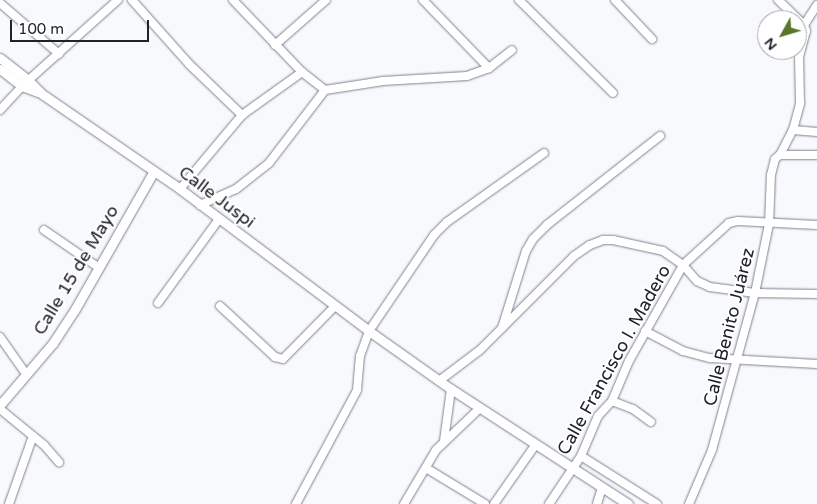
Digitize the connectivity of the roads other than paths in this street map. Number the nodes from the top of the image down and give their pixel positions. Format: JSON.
{"nodes":[{"id":1,"x":118,"y":0,"type":"edge"},
{"id":2,"x":132,"y":0,"type":"edge"},
{"id":3,"x":233,"y":0,"type":"edge"},
{"id":4,"x":326,"y":0,"type":"edge"},
{"id":5,"x":423,"y":0,"type":"edge"},
{"id":6,"x":519,"y":0,"type":"edge"},
{"id":7,"x":615,"y":0,"type":"edge"},
{"id":8,"x":778,"y":0,"type":"edge"},
{"id":9,"x":0,"y":3,"type":"edge"},
{"id":10,"x":817,"y":5,"type":"edge"},
{"id":11,"x":788,"y":10,"type":"edge"},
{"id":12,"x":807,"y":20,"type":"edge"},
{"id":13,"x":652,"y":39,"type":"dead end"},
{"id":14,"x":275,"y":46,"type":"junction"},
{"id":15,"x":512,"y":50,"type":"dead end"},
{"id":16,"x":59,"y":54,"type":"junction"},
{"id":17,"x":0,"y":58,"type":"edge"},
{"id":18,"x":799,"y":60,"type":"edge"},
{"id":19,"x":489,"y":68,"type":"junction"},
{"id":20,"x":0,"y":69,"type":"edge"},
{"id":21,"x":302,"y":72,"type":"junction"},
{"id":22,"x":25,"y":83,"type":"junction"},
{"id":23,"x":325,"y":90,"type":"junction"},
{"id":24,"x":613,"y":93,"type":"dead end"},
{"id":25,"x":0,"y":110,"type":"edge"},
{"id":26,"x":242,"y":115,"type":"junction"},
{"id":27,"x":792,"y":130,"type":"junction"},
{"id":28,"x":817,"y":132,"type":"edge"},
{"id":29,"x":660,"y":136,"type":"dead end"},
{"id":30,"x":544,"y":153,"type":"dead end"},
{"id":31,"x":817,"y":154,"type":"edge"},
{"id":32,"x":780,"y":155,"type":"junction"},
{"id":33,"x":154,"y":171,"type":"junction"},
{"id":34,"x":180,"y":189,"type":"junction"},
{"id":35,"x":200,"y":205,"type":"junction"},
{"id":36,"x":219,"y":219,"type":"junction"},
{"id":37,"x":769,"y":224,"type":"junction"},
{"id":38,"x":817,"y":225,"type":"edge"},
{"id":39,"x":44,"y":230,"type":"dead end"},
{"id":40,"x":683,"y":265,"type":"junction"},
{"id":41,"x":98,"y":267,"type":"junction"},
{"id":42,"x":755,"y":293,"type":"junction"},
{"id":43,"x":817,"y":294,"type":"edge"},
{"id":44,"x":158,"y":303,"type":"dead end"},
{"id":45,"x":220,"y":306,"type":"dead end"},
{"id":46,"x":335,"y":306,"type":"junction"},
{"id":47,"x":501,"y":330,"type":"junction"},
{"id":48,"x":645,"y":331,"type":"junction"},
{"id":49,"x":369,"y":332,"type":"junction"},
{"id":50,"x":0,"y":337,"type":"edge"},
{"id":51,"x":738,"y":359,"type":"junction"},
{"id":52,"x":817,"y":364,"type":"edge"},
{"id":53,"x":26,"y":374,"type":"junction"},
{"id":54,"x":439,"y":381,"type":"junction"},
{"id":55,"x":451,"y":389,"type":"junction"},
{"id":56,"x":612,"y":401,"type":"junction"},
{"id":57,"x":0,"y":405,"type":"edge"},
{"id":58,"x":480,"y":408,"type":"junction"},
{"id":59,"x":0,"y":409,"type":"edge"},
{"id":60,"x":651,"y":422,"type":"dead end"},
{"id":61,"x":33,"y":436,"type":"junction"},
{"id":62,"x":444,"y":441,"type":"junction"},
{"id":63,"x":536,"y":444,"type":"junction"},
{"id":64,"x":581,"y":456,"type":"junction"},
{"id":65,"x":58,"y":462,"type":"dead end"},
{"id":66,"x":426,"y":468,"type":"junction"},
{"id":67,"x":572,"y":468,"type":"junction"},
{"id":68,"x":602,"y":488,"type":"junction"},
{"id":69,"x":9,"y":504,"type":"edge"},
{"id":70,"x":296,"y":504,"type":"edge"},
{"id":71,"x":404,"y":504,"type":"edge"},
{"id":72,"x":485,"y":504,"type":"edge"},
{"id":73,"x":494,"y":504,"type":"edge"},
{"id":74,"x":549,"y":504,"type":"edge"},
{"id":75,"x":597,"y":504,"type":"edge"},
{"id":76,"x":628,"y":504,"type":"edge"},
{"id":77,"x":657,"y":504,"type":"edge"},
{"id":78,"x":689,"y":504,"type":"edge"}],
"edges":[{"from":1,"to":16,"type":"street"},
{"from":2,"to":26,"type":"street"},
{"from":3,"to":14,"type":"street"},
{"from":4,"to":14,"type":"street"},
{"from":5,"to":19,"type":"street"},
{"from":6,"to":24,"type":"street"},
{"from":7,"to":13,"type":"street"},
{"from":8,"to":11,"type":"street"},
{"from":9,"to":16,"type":"street"},
{"from":10,"to":12,"type":"street"},
{"from":14,"to":21,"type":"street"},
{"from":15,"to":19,"type":"street"},
{"from":16,"to":22,"type":"street"},
{"from":17,"to":22,"type":"street","name":"Calle Juspi"},
{"from":18,"to":27,"type":"street","name":"Calle Benito Juárez"},
{"from":19,"to":23,"type":"street"},
{"from":20,"to":22,"type":"street","name":"Calle Juspi"},
{"from":21,"to":23,"type":"street"},
{"from":21,"to":26,"type":"street"},
{"from":22,"to":25,"type":"street"},
{"from":22,"to":33,"type":"street","name":"Calle Juspi"},
{"from":23,"to":35,"type":"street"},
{"from":26,"to":34,"type":"street"},
{"from":27,"to":28,"type":"street"},
{"from":27,"to":32,"type":"street","name":"Calle Benito Juárez"},
{"from":29,"to":47,"type":"street"},
{"from":30,"to":49,"type":"street"},
{"from":31,"to":32,"type":"street"},
{"from":32,"to":37,"type":"street","name":"Calle Benito Juárez"},
{"from":33,"to":34,"type":"street","name":"Calle Juspi"},
{"from":33,"to":41,"type":"street","name":"Calle 15 de Mayo"},
{"from":34,"to":35,"type":"street","name":"Calle Juspi"},
{"from":35,"to":36,"type":"street","name":"Calle Juspi"},
{"from":36,"to":44,"type":"street"},
{"from":36,"to":46,"type":"street","name":"Calle Juspi"},
{"from":37,"to":38,"type":"street"},
{"from":37,"to":40,"type":"street","name":"Calle Francisco I. Madero"},
{"from":37,"to":42,"type":"street","name":"Calle Benito Juárez"},
{"from":39,"to":41,"type":"street"},
{"from":40,"to":42,"type":"street"},
{"from":40,"to":47,"type":"street"},
{"from":40,"to":48,"type":"street","name":"Calle Francisco I. Madero"},
{"from":41,"to":53,"type":"street","name":"Calle 15 de Mayo"},
{"from":42,"to":43,"type":"street"},
{"from":42,"to":51,"type":"street","name":"Calle Benito Juárez"},
{"from":45,"to":46,"type":"street"},
{"from":46,"to":49,"type":"street","name":"Calle Juspi"},
{"from":47,"to":54,"type":"street"},
{"from":48,"to":51,"type":"street"},
{"from":48,"to":56,"type":"street","name":"Calle Francisco I. Madero"},
{"from":49,"to":54,"type":"street","name":"Calle Juspi"},
{"from":49,"to":70,"type":"street"},
{"from":50,"to":53,"type":"street"},
{"from":51,"to":52,"type":"street"},
{"from":51,"to":78,"type":"street","name":"Calle Benito Juárez"},
{"from":53,"to":57,"type":"street","name":"Calle 15 de Mayo"},
{"from":54,"to":55,"type":"street","name":"Calle Juspi"},
{"from":55,"to":58,"type":"street","name":"Calle Juspi"},
{"from":55,"to":62,"type":"street"},
{"from":56,"to":60,"type":"street"},
{"from":56,"to":64,"type":"street","name":"Calle Francisco I. Madero"},
{"from":58,"to":62,"type":"street"},
{"from":58,"to":63,"type":"street","name":"Calle Juspi"},
{"from":59,"to":61,"type":"street"},
{"from":61,"to":65,"type":"street"},
{"from":61,"to":69,"type":"street"},
{"from":62,"to":66,"type":"street"},
{"from":63,"to":67,"type":"street","name":"Calle Juspi"},
{"from":63,"to":73,"type":"street"},
{"from":64,"to":67,"type":"street","name":"Calle Francisco I. Madero"},
{"from":64,"to":77,"type":"street"},
{"from":66,"to":71,"type":"street"},
{"from":66,"to":72,"type":"street"},
{"from":67,"to":68,"type":"street","name":"Calle Juspi"},
{"from":67,"to":74,"type":"street","name":"Calle Francisco I. Madero"},
{"from":68,"to":75,"type":"street"},
{"from":68,"to":76,"type":"street","name":"Calle Juspi"}]}
